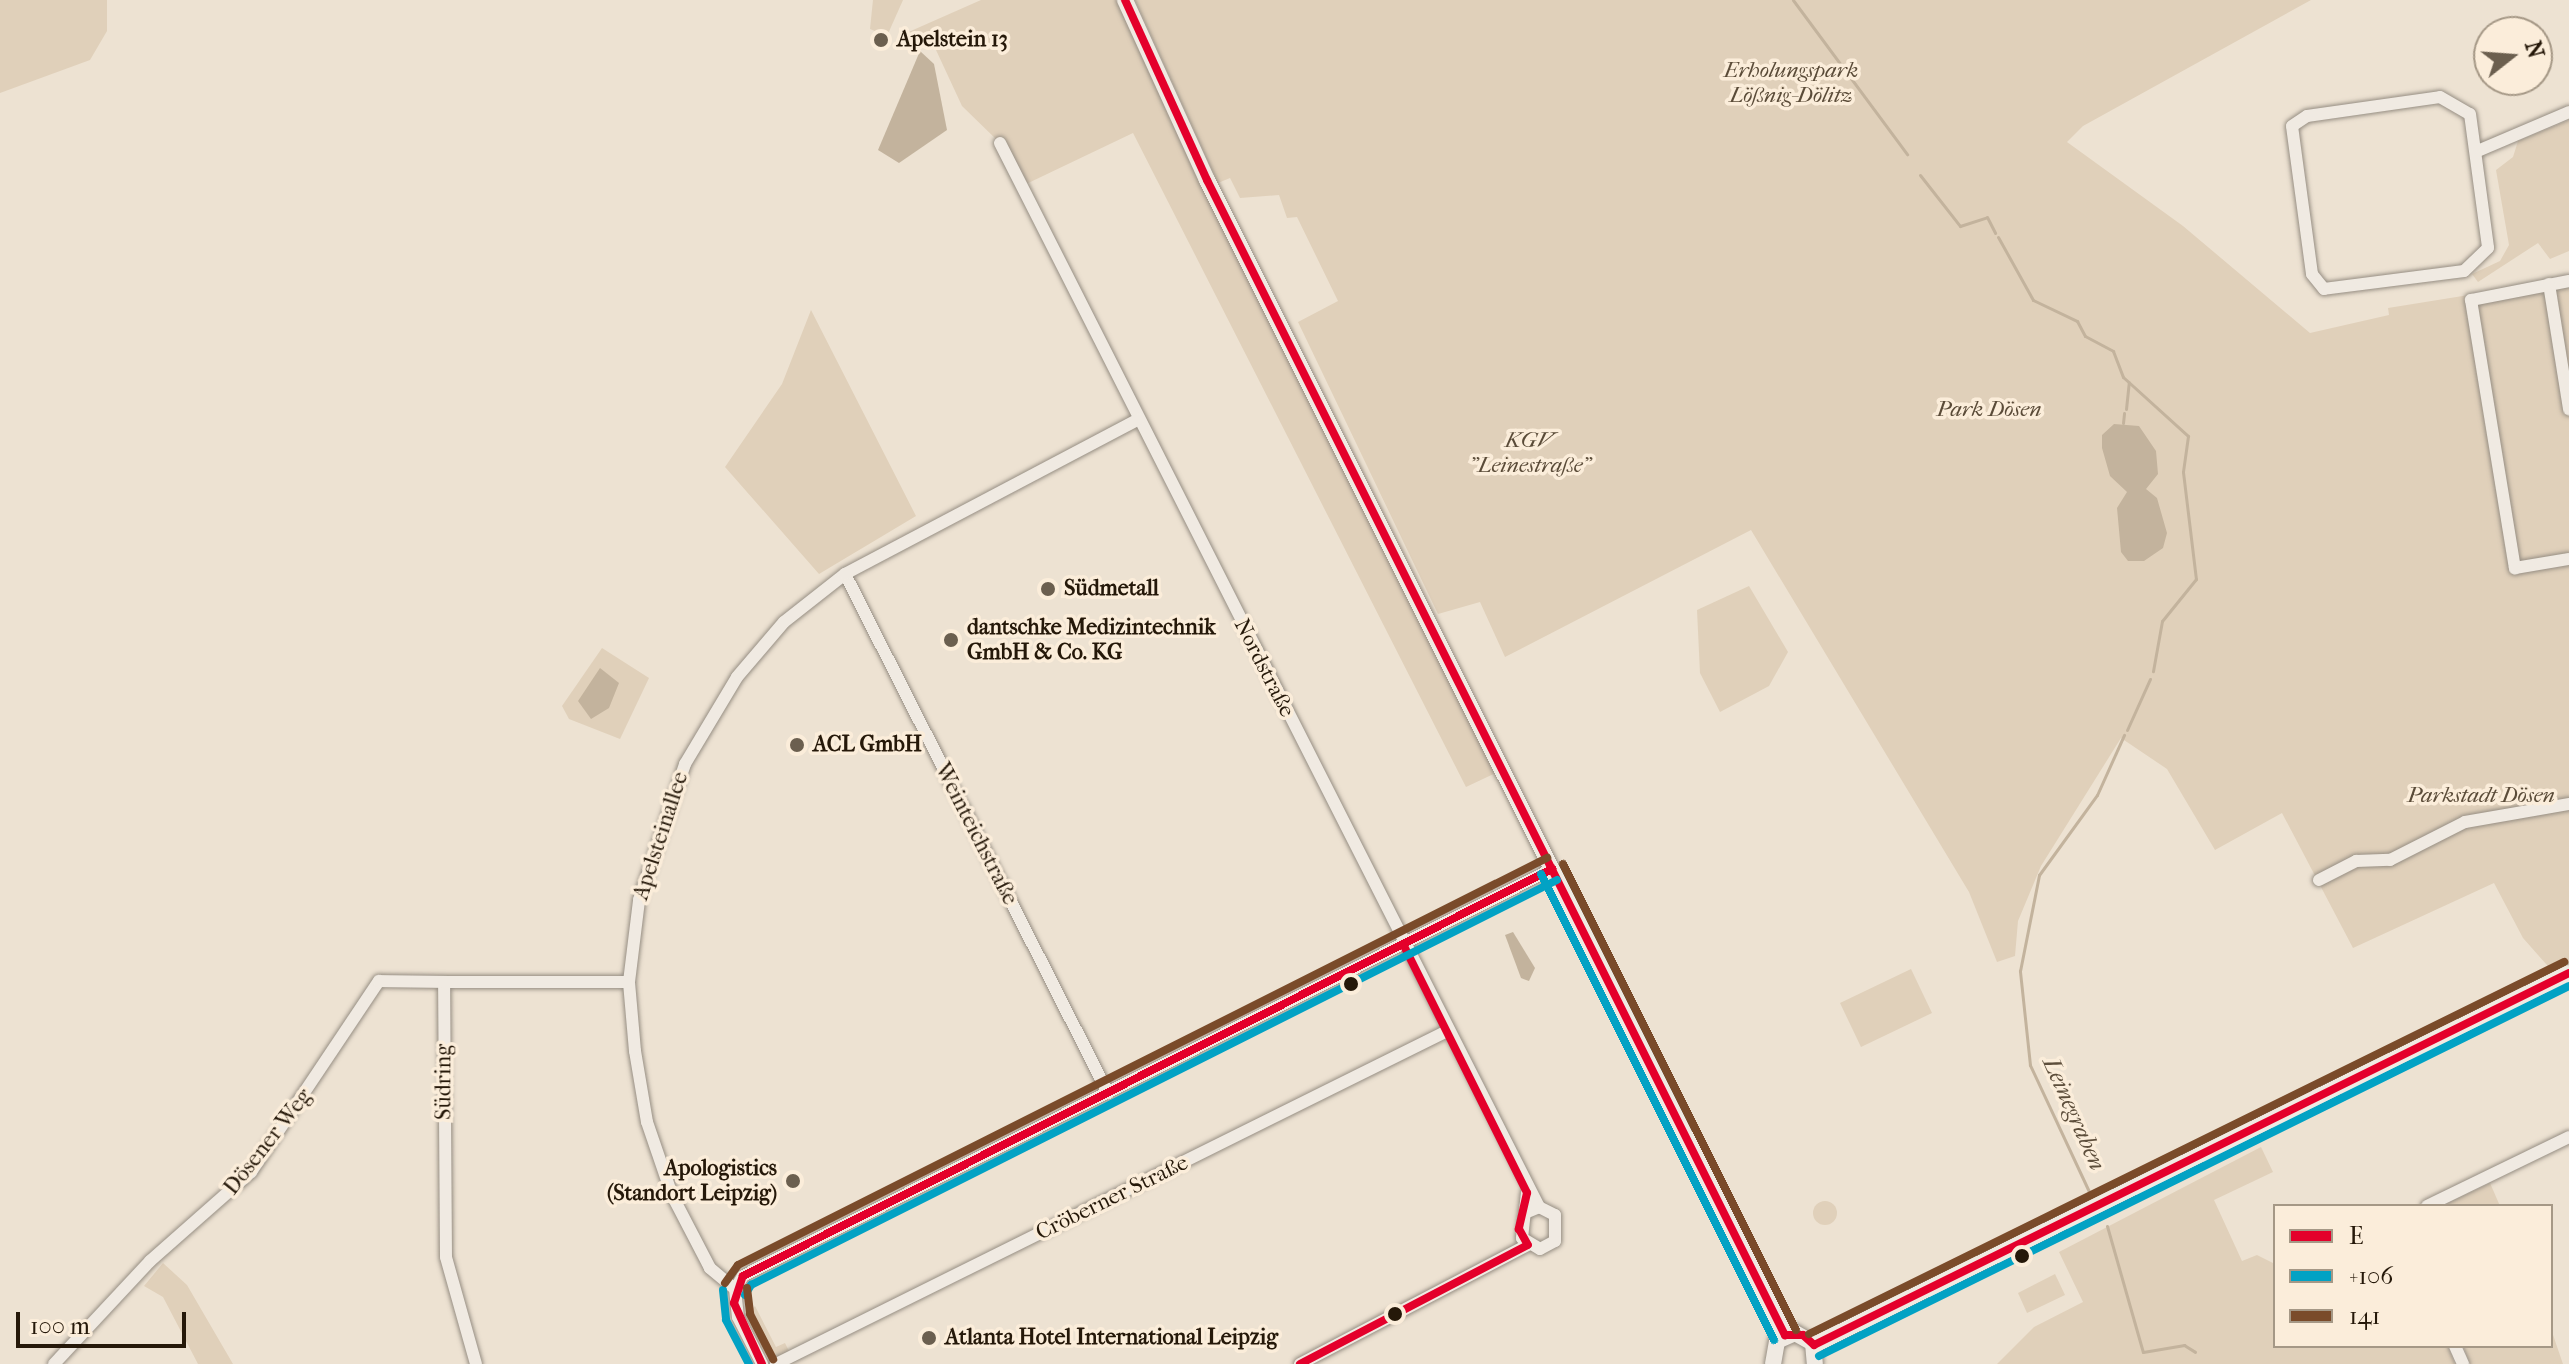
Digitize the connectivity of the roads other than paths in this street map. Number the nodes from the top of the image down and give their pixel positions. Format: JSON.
{"nodes":[{"id":1,"x":1125,"y":0,"type":"edge"},
{"id":2,"x":2569,"y":112,"type":"edge"},
{"id":3,"x":1000,"y":143,"type":"dead end"},
{"id":4,"x":2480,"y":150,"type":"junction"},
{"id":5,"x":2569,"y":281,"type":"edge"},
{"id":6,"x":2549,"y":284,"type":"junction"},
{"id":7,"x":2569,"y":409,"type":"edge"},
{"id":8,"x":1139,"y":419,"type":"junction"},
{"id":9,"x":2569,"y":559,"type":"edge"},
{"id":10,"x":845,"y":574,"type":"junction"},
{"id":11,"x":2569,"y":804,"type":"edge"},
{"id":12,"x":1552,"y":869,"type":"junction"},
{"id":13,"x":2319,"y":880,"type":"dead end"},
{"id":14,"x":1403,"y":944,"type":"junction"},
{"id":15,"x":2569,"y":973,"type":"edge"},
{"id":16,"x":444,"y":982,"type":"junction"},
{"id":17,"x":629,"y":982,"type":"junction"},
{"id":18,"x":1447,"y":1031,"type":"junction"},
{"id":19,"x":1108,"y":1093,"type":"junction"},
{"id":20,"x":2569,"y":1137,"type":"edge"},
{"id":21,"x":1527,"y":1193,"type":"junction"},
{"id":22,"x":2431,"y":1204,"type":"edge"},
{"id":23,"x":1539,"y":1207,"type":"junction"},
{"id":24,"x":1525,"y":1213,"type":"junction"},
{"id":25,"x":1528,"y":1245,"type":"junction"},
{"id":26,"x":735,"y":1289,"type":"junction"},
{"id":27,"x":1785,"y":1335,"type":"junction"},
{"id":28,"x":1814,"y":1345,"type":"junction"},
{"id":29,"x":54,"y":1364,"type":"edge"},
{"id":30,"x":476,"y":1364,"type":"edge"},
{"id":31,"x":762,"y":1364,"type":"edge"},
{"id":32,"x":776,"y":1364,"type":"edge"},
{"id":33,"x":1300,"y":1364,"type":"edge"},
{"id":34,"x":1773,"y":1364,"type":"edge"},
{"id":35,"x":1815,"y":1364,"type":"edge"}],
"edges":[{"from":1,"to":12,"type":"main road"},
{"from":2,"to":4,"type":"street"},
{"from":3,"to":8,"type":"street","name":"Nordstraße"},
{"from":4,"to":4,"type":"street"},
{"from":5,"to":6,"type":"street"},
{"from":6,"to":7,"type":"street"},
{"from":6,"to":9,"type":"street"},
{"from":8,"to":10,"type":"street","name":"Apelsteinallee"},
{"from":8,"to":14,"type":"street","name":"Nordstraße"},
{"from":10,"to":17,"type":"street","name":"Apelsteinallee"},
{"from":10,"to":19,"type":"street","name":"Weinteichstraße"},
{"from":11,"to":13,"type":"street"},
{"from":12,"to":14,"type":"street"},
{"from":12,"to":27,"type":"main road"},
{"from":14,"to":18,"type":"street","name":"Nordstraße"},
{"from":14,"to":19,"type":"street"},
{"from":15,"to":28,"type":"main road"},
{"from":16,"to":17,"type":"street"},
{"from":16,"to":29,"type":"street","name":"Dösener Weg"},
{"from":16,"to":30,"type":"street","name":"Südring"},
{"from":17,"to":26,"type":"street","name":"Apelsteinallee"},
{"from":18,"to":21,"type":"street","name":"Nordstraße"},
{"from":18,"to":32,"type":"street","name":"Cröberner Straße"},
{"from":19,"to":26,"type":"street"},
{"from":20,"to":22,"type":"street"},
{"from":21,"to":23,"type":"street","name":"Nordstraße"},
{"from":21,"to":24,"type":"street"},
{"from":23,"to":24,"type":"street"},
{"from":23,"to":25,"type":"street","name":"Nordstraße"},
{"from":24,"to":25,"type":"street"},
{"from":25,"to":33,"type":"street","name":"Nordstraße"},
{"from":26,"to":31,"type":"street"},
{"from":27,"to":28,"type":"main road"},
{"from":27,"to":34,"type":"main road"},
{"from":28,"to":35,"type":"main road"}]}
